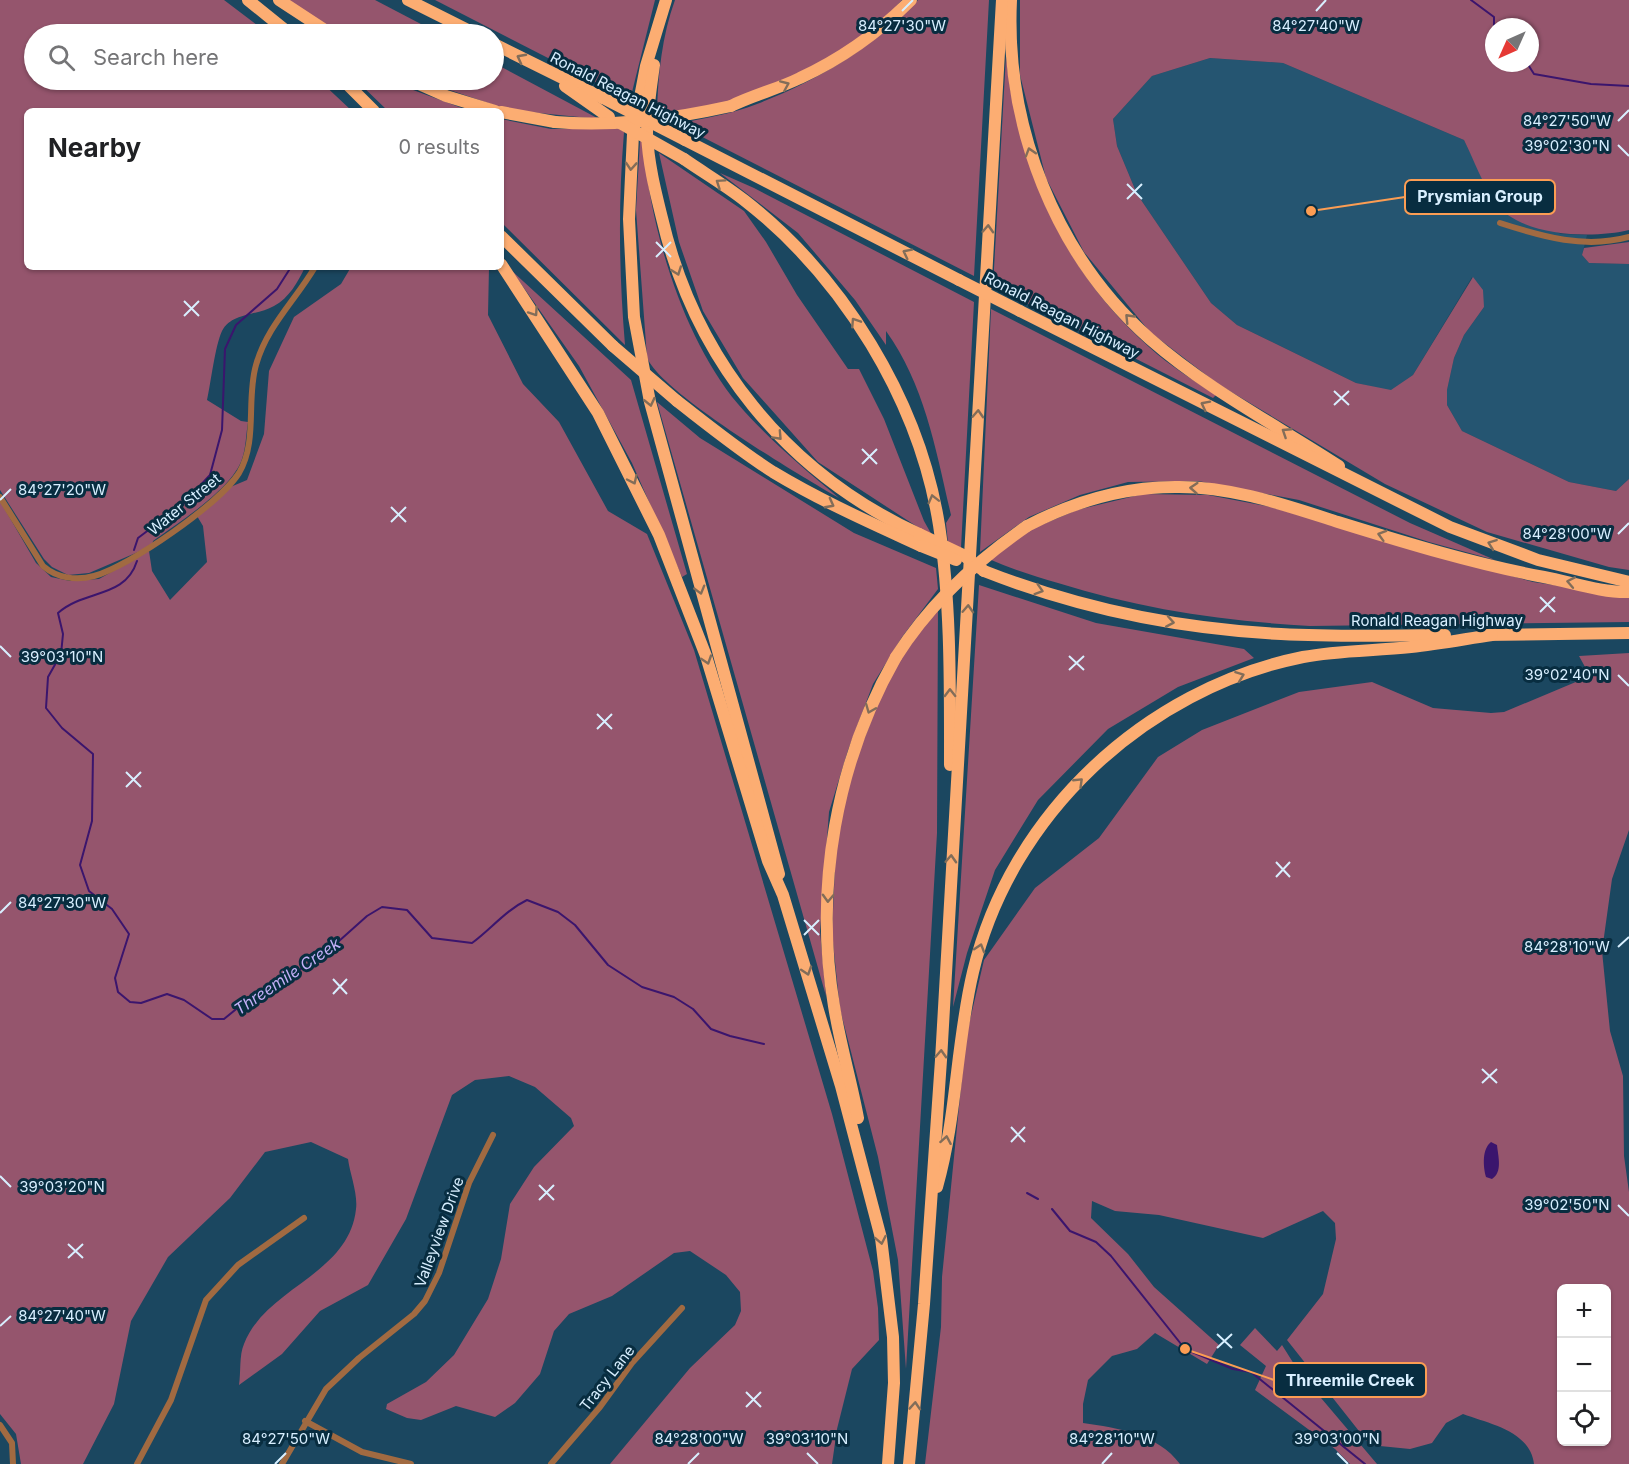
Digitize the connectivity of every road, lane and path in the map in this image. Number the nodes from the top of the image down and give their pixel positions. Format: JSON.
{"nodes":[{"id":1,"x":248,"y":0,"type":"edge"},
{"id":2,"x":279,"y":0,"type":"edge"},
{"id":3,"x":408,"y":0,"type":"edge"},
{"id":4,"x":666,"y":0,"type":"edge"},
{"id":5,"x":911,"y":0,"type":"edge"},
{"id":6,"x":1002,"y":0,"type":"edge"},
{"id":7,"x":1011,"y":0,"type":"edge"},
{"id":8,"x":278,"y":24,"type":"edge"},
{"id":9,"x":316,"y":24,"type":"edge"},
{"id":10,"x":456,"y":24,"type":"edge"},
{"id":11,"x":657,"y":28,"type":"junction"},
{"id":12,"x":504,"y":49,"type":"edge"},
{"id":13,"x":548,"y":72,"type":"junction"},
{"id":14,"x":352,"y":90,"type":"edge"},
{"id":15,"x":433,"y":90,"type":"edge"},
{"id":16,"x":371,"y":108,"type":"edge"},
{"id":17,"x":485,"y":108,"type":"edge"},
{"id":18,"x":504,"y":113,"type":"edge"},
{"id":19,"x":1500,"y":223,"type":"dead end"},
{"id":20,"x":1629,"y":237,"type":"edge"},
{"id":21,"x":504,"y":239,"type":"edge"},
{"id":22,"x":504,"y":269,"type":"edge"},
{"id":23,"x":313,"y":270,"type":"edge"},
{"id":24,"x":0,"y":497,"type":"edge"},
{"id":25,"x":1388,"y":498,"type":"junction"},
{"id":26,"x":920,"y":540,"type":"junction"},
{"id":27,"x":1629,"y":582,"type":"edge"},
{"id":28,"x":1629,"y":592,"type":"edge"},
{"id":29,"x":1629,"y":633,"type":"edge"},
{"id":30,"x":1492,"y":635,"type":"junction"},
{"id":31,"x":954,"y":814,"type":"junction"},
{"id":32,"x":783,"y":896,"type":"junction"},
{"id":33,"x":493,"y":1135,"type":"dead end"},
{"id":34,"x":875,"y":1211,"type":"junction"},
{"id":35,"x":928,"y":1217,"type":"junction"},
{"id":36,"x":304,"y":1218,"type":"dead end"},
{"id":37,"x":682,"y":1308,"type":"dead end"},
{"id":38,"x":305,"y":1421,"type":"junction"},
{"id":39,"x":0,"y":1425,"type":"edge"},
{"id":40,"x":14,"y":1464,"type":"edge"},
{"id":41,"x":137,"y":1464,"type":"edge"},
{"id":42,"x":282,"y":1464,"type":"edge"},
{"id":43,"x":411,"y":1464,"type":"edge"},
{"id":44,"x":551,"y":1464,"type":"edge"},
{"id":45,"x":888,"y":1464,"type":"edge"},
{"id":46,"x":909,"y":1464,"type":"edge"}],
"edges":[{"from":1,"to":8,"type":"highway"},
{"from":2,"to":9,"type":"highway"},
{"from":3,"to":10,"type":"highway"},
{"from":4,"to":11,"type":"highway"},
{"from":18,"to":5,"type":"highway","one_way":true,"bridge":true},
{"from":31,"to":6,"type":"highway","one_way":true},
{"from":25,"to":7,"type":"highway","one_way":true},
{"from":11,"to":26,"type":"highway","one_way":true},
{"from":11,"to":32,"type":"highway","one_way":true},
{"from":13,"to":12,"type":"highway","name":"Ronald Reagan Highway","one_way":true},
{"from":25,"to":13,"type":"highway","name":"Ronald Reagan Highway","one_way":true,"bridge":true},
{"from":31,"to":13,"type":"highway","one_way":true,"bridge":true},
{"from":14,"to":16,"type":"highway"},
{"from":15,"to":17,"type":"highway"},
{"from":19,"to":20,"type":"street"},
{"from":21,"to":26,"type":"highway","name":"Ronald Reagan Highway","one_way":true,"bridge":true},
{"from":22,"to":32,"type":"highway","one_way":true},
{"from":23,"to":24,"type":"street","name":"Water Street"},
{"from":27,"to":25,"type":"highway","name":"Ronald Reagan Highway","one_way":true},
{"from":26,"to":30,"type":"highway","name":"Ronald Reagan Highway","one_way":true,"bridge":true},
{"from":28,"to":34,"type":"highway","one_way":true,"bridge":true},
{"from":29,"to":30,"type":"highway","name":"Ronald Reagan Highway"},
{"from":35,"to":30,"type":"highway","one_way":true},
{"from":35,"to":31,"type":"highway","one_way":true},
{"from":32,"to":34,"type":"highway","one_way":true},
{"from":33,"to":38,"type":"street","name":"Valleyview Drive"},
{"from":34,"to":45,"type":"highway","one_way":true},
{"from":46,"to":35,"type":"highway","one_way":true},
{"from":36,"to":41,"type":"street"},
{"from":37,"to":44,"type":"street","name":"Tracy Lane"},
{"from":38,"to":42,"type":"street","name":"Valleyview Drive"},
{"from":38,"to":43,"type":"street"},
{"from":39,"to":40,"type":"street"}]}
